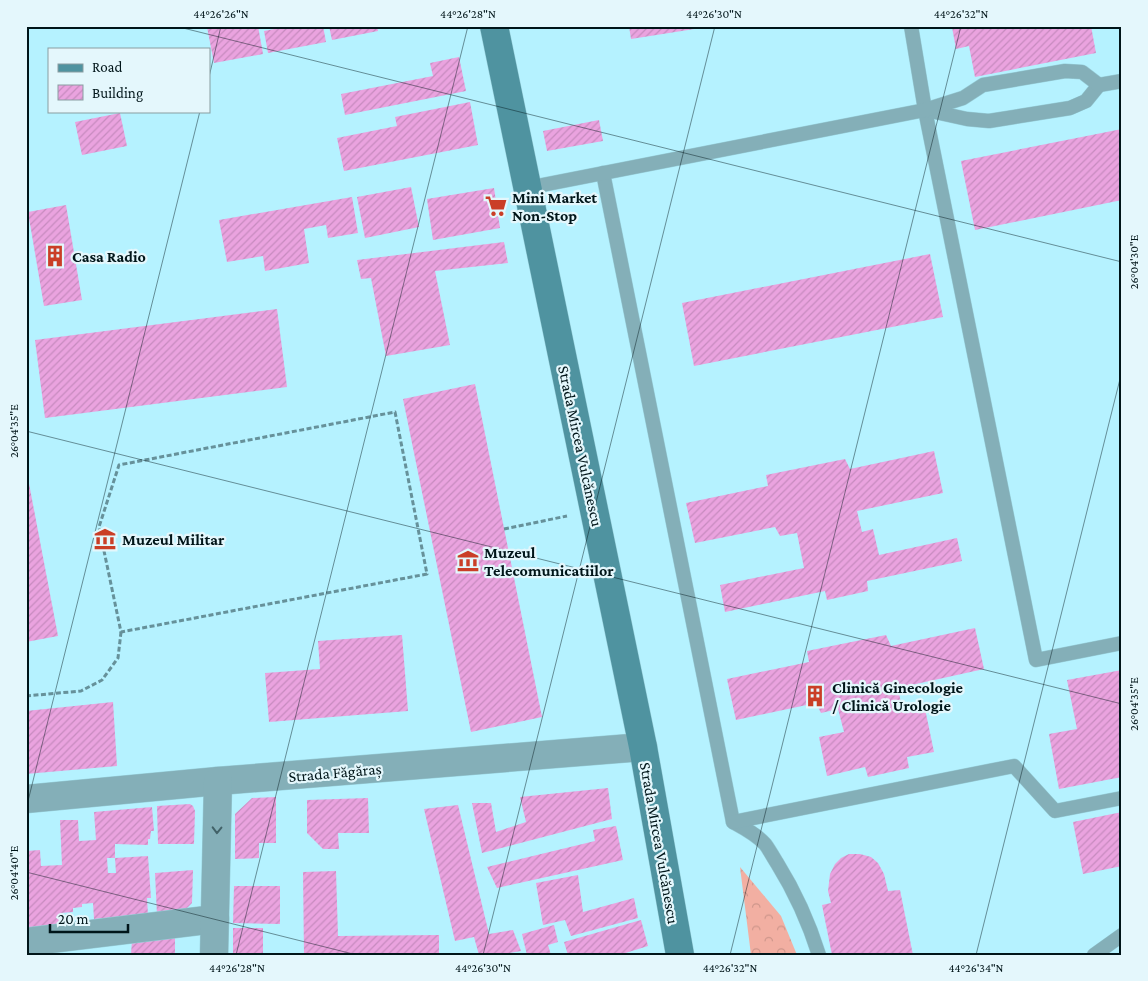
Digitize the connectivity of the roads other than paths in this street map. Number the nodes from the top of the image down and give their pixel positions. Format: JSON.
{"nodes":[{"id":1,"x":494,"y":26,"type":"edge"},
{"id":2,"x":911,"y":26,"type":"edge"},
{"id":3,"x":1122,"y":81,"type":"edge"},
{"id":4,"x":1099,"y":86,"type":"junction"},
{"id":5,"x":926,"y":110,"type":"junction"},
{"id":6,"x":603,"y":173,"type":"junction"},
{"id":7,"x":527,"y":188,"type":"junction"},
{"id":8,"x":1122,"y":643,"type":"edge"},
{"id":9,"x":643,"y":747,"type":"junction"},
{"id":10,"x":218,"y":781,"type":"junction"},
{"id":11,"x":1122,"y":798,"type":"edge"},
{"id":12,"x":26,"y":799,"type":"edge"},
{"id":13,"x":733,"y":822,"type":"junction"},
{"id":14,"x":215,"y":920,"type":"junction"},
{"id":15,"x":1122,"y":935,"type":"edge"},
{"id":16,"x":26,"y":942,"type":"edge"},
{"id":17,"x":214,"y":955,"type":"edge"},
{"id":18,"x":680,"y":955,"type":"edge"},
{"id":19,"x":819,"y":955,"type":"edge"},
{"id":20,"x":1094,"y":955,"type":"edge"}],
"edges":[{"from":1,"to":7,"type":"main road","name":"Strada Mircea Vulcănescu"},
{"from":2,"to":5,"type":"lane"},
{"from":3,"to":4,"type":"lane"},
{"from":4,"to":5,"type":"lane"},
{"from":4,"to":5,"type":"lane"},
{"from":5,"to":6,"type":"lane"},
{"from":5,"to":8,"type":"lane"},
{"from":6,"to":7,"type":"lane"},
{"from":6,"to":13,"type":"lane"},
{"from":7,"to":9,"type":"main road","name":"Strada Mircea Vulcănescu"},
{"from":9,"to":10,"type":"street","name":"Strada Făgăraș"},
{"from":9,"to":18,"type":"main road","name":"Strada Mircea Vulcănescu"},
{"from":10,"to":12,"type":"street","name":"Strada Făgăraș"},
{"from":10,"to":14,"type":"street","one_way":true},
{"from":11,"to":13,"type":"lane"},
{"from":13,"to":19,"type":"lane"},
{"from":14,"to":16,"type":"street"},
{"from":14,"to":17,"type":"street"},
{"from":15,"to":20,"type":"lane"}]}
